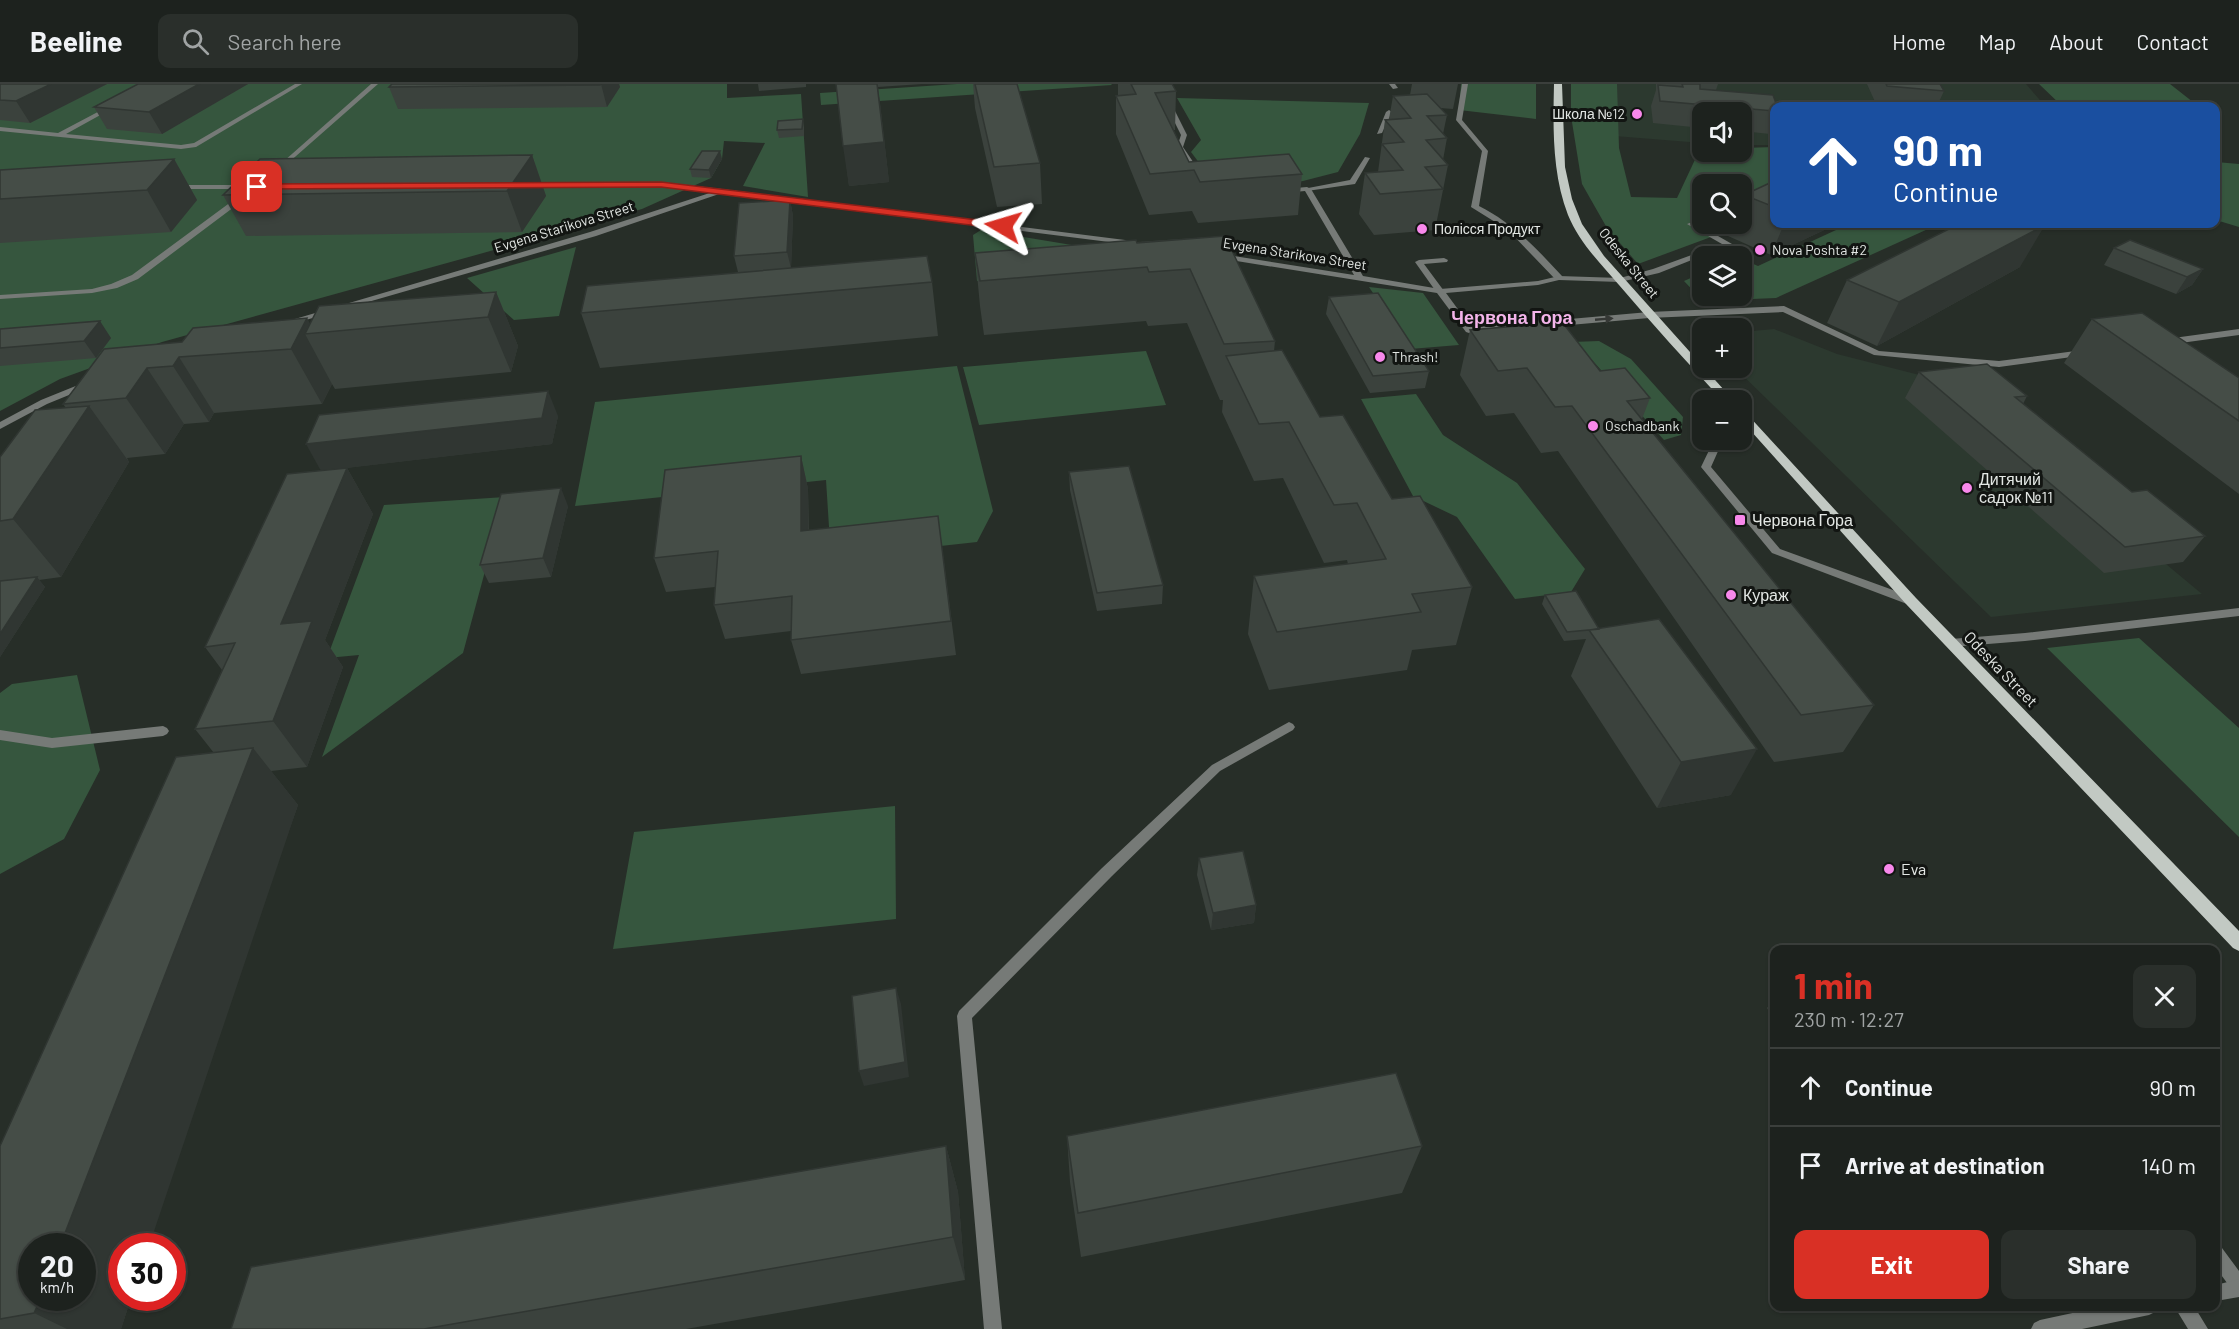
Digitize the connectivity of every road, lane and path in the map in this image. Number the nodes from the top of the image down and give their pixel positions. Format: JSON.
{"nodes":[{"id":1,"x":299,"y":84,"type":"edge"},
{"id":2,"x":375,"y":84,"type":"edge"},
{"id":3,"x":1465,"y":84,"type":"edge"},
{"id":4,"x":1558,"y":84,"type":"edge"},
{"id":5,"x":1165,"y":98,"type":"dead end"},
{"id":6,"x":117,"y":104,"type":"edge"},
{"id":7,"x":1389,"y":112,"type":"dead end"},
{"id":8,"x":0,"y":129,"type":"edge"},
{"id":9,"x":1379,"y":133,"type":"dead end"},
{"id":10,"x":59,"y":135,"type":"junction"},
{"id":11,"x":1367,"y":158,"type":"dead end"},
{"id":12,"x":274,"y":172,"type":"edge"},
{"id":13,"x":518,"y":184,"type":"edge"},
{"id":14,"x":1205,"y":185,"type":"edge"},
{"id":15,"x":164,"y":187,"type":"edge"},
{"id":16,"x":1306,"y":189,"type":"junction"},
{"id":17,"x":722,"y":191,"type":"junction"},
{"id":18,"x":1279,"y":191,"type":"edge"},
{"id":19,"x":1710,"y":234,"type":"edge"},
{"id":20,"x":1139,"y":244,"type":"edge"},
{"id":21,"x":1209,"y":255,"type":"edge"},
{"id":22,"x":1444,"y":260,"type":"dead end"},
{"id":23,"x":1359,"y":277,"type":"junction"},
{"id":24,"x":1560,"y":278,"type":"junction"},
{"id":25,"x":1620,"y":280,"type":"junction"},
{"id":26,"x":1440,"y":291,"type":"junction"},
{"id":27,"x":0,"y":297,"type":"edge"},
{"id":28,"x":1649,"y":315,"type":"junction"},
{"id":29,"x":276,"y":326,"type":"edge"},
{"id":30,"x":2239,"y":332,"type":"edge"},
{"id":31,"x":2157,"y":343,"type":"edge"},
{"id":32,"x":2088,"y":352,"type":"dead end"},
{"id":33,"x":93,"y":382,"type":"edge"},
{"id":34,"x":1719,"y":390,"type":"edge"},
{"id":35,"x":0,"y":426,"type":"edge"},
{"id":36,"x":1752,"y":426,"type":"edge"},
{"id":37,"x":1714,"y":450,"type":"edge"},
{"id":38,"x":1911,"y":601,"type":"junction"},
{"id":39,"x":2239,"y":612,"type":"edge"},
{"id":40,"x":1951,"y":643,"type":"junction"},
{"id":41,"x":1289,"y":727,"type":"dead end"},
{"id":42,"x":164,"y":731,"type":"dead end"},
{"id":43,"x":0,"y":735,"type":"edge"},
{"id":44,"x":2239,"y":943,"type":"edge"},
{"id":45,"x":2220,"y":1260,"type":"edge"},
{"id":46,"x":2239,"y":1287,"type":"edge"},
{"id":47,"x":2220,"y":1292,"type":"edge"},
{"id":48,"x":2125,"y":1311,"type":"edge"},
{"id":49,"x":2186,"y":1311,"type":"edge"},
{"id":50,"x":993,"y":1329,"type":"edge"},
{"id":51,"x":2040,"y":1329,"type":"edge"},
{"id":52,"x":2199,"y":1329,"type":"edge"}],
"edges":[{"from":1,"to":10,"type":"street"},
{"from":2,"to":12,"type":"street"},
{"from":3,"to":24,"type":"street"},
{"from":4,"to":25,"type":"main road","name":"Odeska Street"},
{"from":5,"to":14,"type":"street"},
{"from":6,"to":10,"type":"street"},
{"from":7,"to":9,"type":"street"},
{"from":8,"to":10,"type":"street"},
{"from":11,"to":16,"type":"street"},
{"from":13,"to":17,"type":"street"},
{"from":15,"to":27,"type":"street"},
{"from":16,"to":18,"type":"street"},
{"from":16,"to":23,"type":"street"},
{"from":17,"to":20,"type":"street","name":"Evgena Starikova Street"},
{"from":17,"to":29,"type":"street","name":"Evgena Starikova Street"},
{"from":19,"to":25,"type":"street","name":"Evgena Starikova Street"},
{"from":21,"to":23,"type":"street","name":"Evgena Starikova Street"},
{"from":22,"to":26,"type":"street"},
{"from":23,"to":26,"type":"street","name":"Evgena Starikova Street"},
{"from":24,"to":25,"type":"street","name":"Evgena Starikova Street"},
{"from":24,"to":26,"type":"street","name":"Evgena Starikova Street"},
{"from":25,"to":28,"type":"main road","name":"Odeska Street"},
{"from":26,"to":28,"type":"street","one_way":true},
{"from":28,"to":32,"type":"street"},
{"from":28,"to":34,"type":"main road","name":"Odeska Street"},
{"from":30,"to":31,"type":"street"},
{"from":33,"to":35,"type":"street"},
{"from":36,"to":38,"type":"main road","name":"Odeska Street"},
{"from":37,"to":38,"type":"street"},
{"from":38,"to":40,"type":"main road","name":"Odeska Street"},
{"from":39,"to":40,"type":"street"},
{"from":40,"to":44,"type":"main road","name":"Odeska Street"},
{"from":41,"to":50,"type":"street"},
{"from":42,"to":43,"type":"street"},
{"from":45,"to":46,"type":"street"},
{"from":46,"to":47,"type":"street"},
{"from":48,"to":51,"type":"street"},
{"from":49,"to":52,"type":"street"}]}
